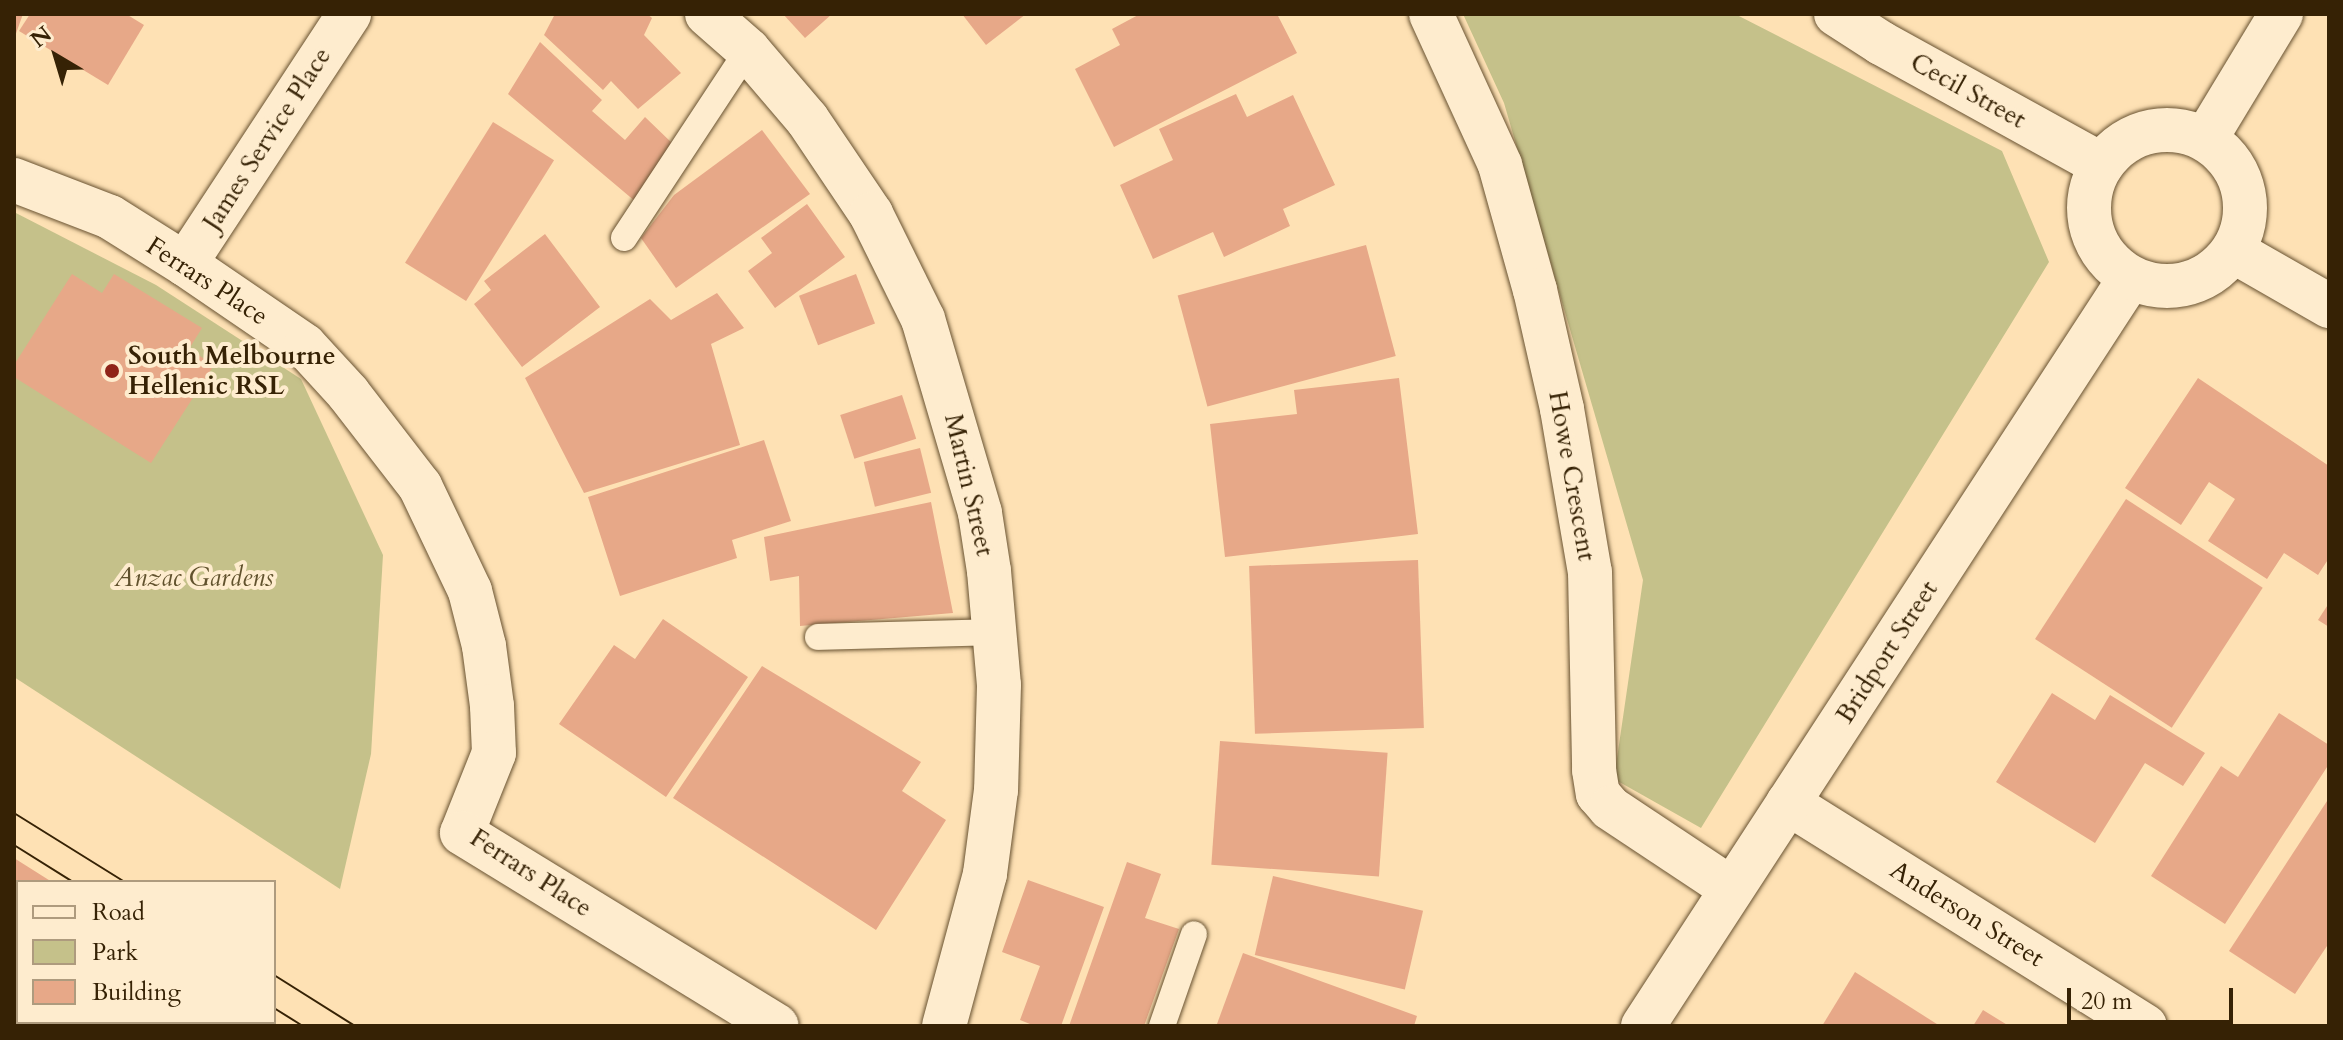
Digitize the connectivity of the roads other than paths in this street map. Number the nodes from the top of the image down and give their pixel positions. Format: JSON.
{"nodes":[{"id":1,"x":349,"y":14,"type":"edge"},
{"id":2,"x":707,"y":14,"type":"edge"},
{"id":3,"x":1431,"y":14,"type":"edge"},
{"id":4,"x":1836,"y":14,"type":"edge"},
{"id":5,"x":2281,"y":14,"type":"edge"},
{"id":6,"x":748,"y":50,"type":"junction"},
{"id":7,"x":2206,"y":138,"type":"junction"},
{"id":8,"x":2102,"y":165,"type":"junction"},
{"id":9,"x":14,"y":180,"type":"edge"},
{"id":10,"x":624,"y":238,"type":"dead end"},
{"id":11,"x":2233,"y":251,"type":"junction"},
{"id":12,"x":185,"y":264,"type":"junction"},
{"id":13,"x":2130,"y":278,"type":"junction"},
{"id":14,"x":2329,"y":306,"type":"edge"},
{"id":15,"x":995,"y":632,"type":"junction"},
{"id":16,"x":818,"y":637,"type":"dead end"},
{"id":17,"x":1788,"y":803,"type":"junction"},
{"id":18,"x":1732,"y":889,"type":"junction"},
{"id":19,"x":1194,"y":934,"type":"dead end"},
{"id":20,"x":777,"y":1026,"type":"edge"},
{"id":21,"x":944,"y":1026,"type":"edge"},
{"id":22,"x":1162,"y":1026,"type":"edge"},
{"id":23,"x":1643,"y":1026,"type":"edge"},
{"id":24,"x":2145,"y":1026,"type":"edge"}],
"edges":[{"from":1,"to":12,"type":"street","name":"James Service Place"},
{"from":2,"to":6,"type":"street","name":"Martin Street"},
{"from":3,"to":18,"type":"street","name":"Howe Crescent"},
{"from":4,"to":8,"type":"street","name":"Cecil Street"},
{"from":5,"to":7,"type":"street"},
{"from":6,"to":10,"type":"lane"},
{"from":6,"to":15,"type":"street","name":"Martin Street"},
{"from":7,"to":8,"type":"street"},
{"from":7,"to":11,"type":"street"},
{"from":8,"to":13,"type":"street"},
{"from":9,"to":12,"type":"street","name":"Ferrars Place"},
{"from":11,"to":13,"type":"street"},
{"from":11,"to":14,"type":"street"},
{"from":12,"to":20,"type":"street","name":"Ferrars Place"},
{"from":13,"to":17,"type":"street","name":"Bridport Street"},
{"from":15,"to":16,"type":"lane"},
{"from":15,"to":21,"type":"street","name":"Martin Street"},
{"from":17,"to":18,"type":"street","name":"Bridport Street"},
{"from":17,"to":24,"type":"street","name":"Anderson Street"},
{"from":18,"to":23,"type":"street","name":"Bridport Street"},
{"from":19,"to":22,"type":"lane"}]}
